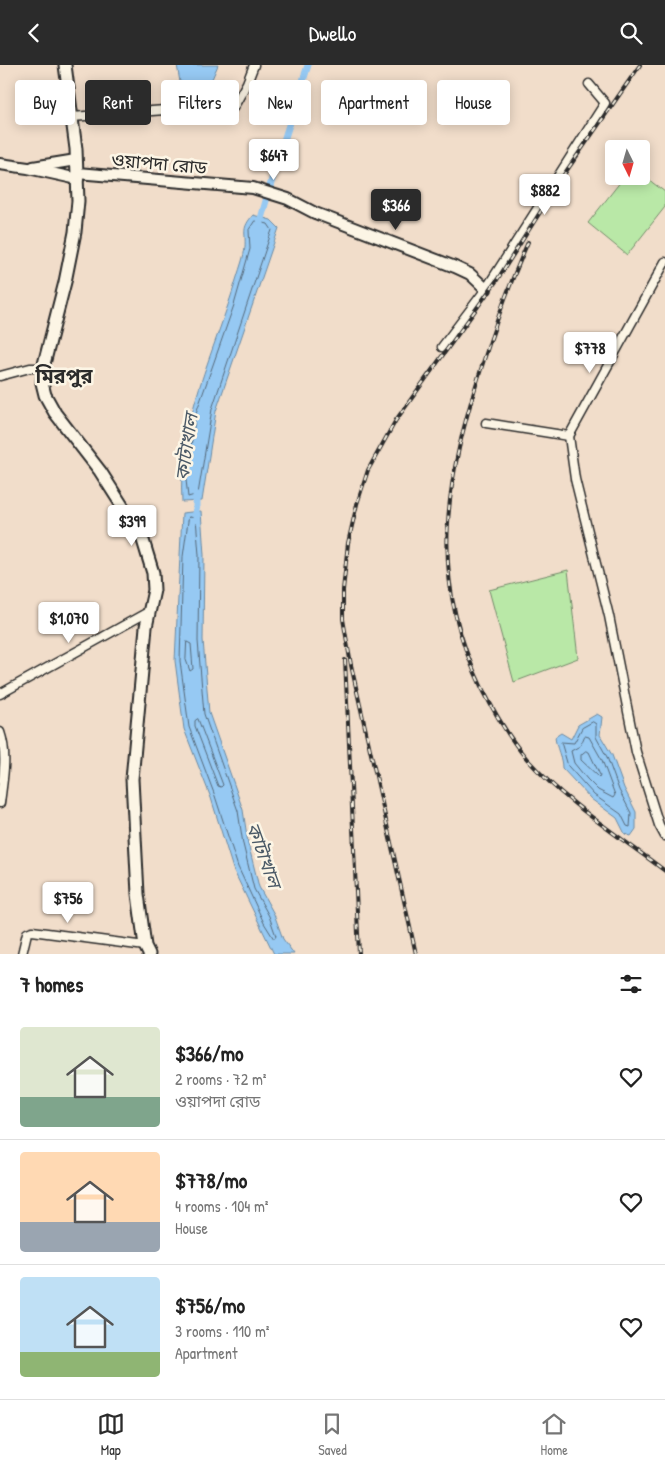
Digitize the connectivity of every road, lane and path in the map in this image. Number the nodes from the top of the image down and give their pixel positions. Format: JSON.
{"nodes":[{"id":1,"x":65,"y":65,"type":"edge"},
{"id":2,"x":254,"y":65,"type":"edge"},
{"id":3,"x":67,"y":80,"type":"edge"},
{"id":4,"x":589,"y":84,"type":"dead end"},
{"id":5,"x":75,"y":117,"type":"edge"},
{"id":6,"x":73,"y":125,"type":"edge"},
{"id":7,"x":76,"y":160,"type":"junction"},
{"id":8,"x":0,"y":164,"type":"edge"},
{"id":9,"x":28,"y":168,"type":"junction"},
{"id":10,"x":78,"y":176,"type":"junction"},
{"id":11,"x":665,"y":262,"type":"edge"},
{"id":12,"x":486,"y":289,"type":"junction"},
{"id":13,"x":442,"y":347,"type":"dead end"},
{"id":14,"x":43,"y":368,"type":"junction"},
{"id":15,"x":0,"y":376,"type":"edge"},
{"id":16,"x":486,"y":423,"type":"dead end"},
{"id":17,"x":569,"y":436,"type":"junction"},
{"id":18,"x":148,"y":612,"type":"junction"},
{"id":19,"x":0,"y":694,"type":"edge"},
{"id":20,"x":0,"y":732,"type":"edge"},
{"id":21,"x":0,"y":803,"type":"edge"},
{"id":22,"x":665,"y":837,"type":"edge"},
{"id":23,"x":147,"y":950,"type":"edge"},
{"id":24,"x":22,"y":954,"type":"edge"}],
"edges":[{"from":1,"to":3,"type":"main road"},
{"from":2,"to":5,"type":"street"},
{"from":4,"to":12,"type":"street"},
{"from":6,"to":7,"type":"main road"},
{"from":7,"to":9,"type":"street","name":"ওয়াপদা রোড"},
{"from":7,"to":10,"type":"main road"},
{"from":8,"to":9,"type":"street","name":"ওয়াপদা রোড"},
{"from":9,"to":10,"type":"street","name":"ওয়াপদা রোড"},
{"from":10,"to":12,"type":"street","name":"ওয়াপদা রোড"},
{"from":10,"to":14,"type":"main road"},
{"from":11,"to":17,"type":"street"},
{"from":12,"to":13,"type":"street"},
{"from":14,"to":15,"type":"street"},
{"from":14,"to":18,"type":"main road"},
{"from":16,"to":17,"type":"street"},
{"from":17,"to":22,"type":"street"},
{"from":18,"to":19,"type":"street"},
{"from":18,"to":23,"type":"main road"},
{"from":20,"to":21,"type":"street"},
{"from":23,"to":24,"type":"street"}]}
